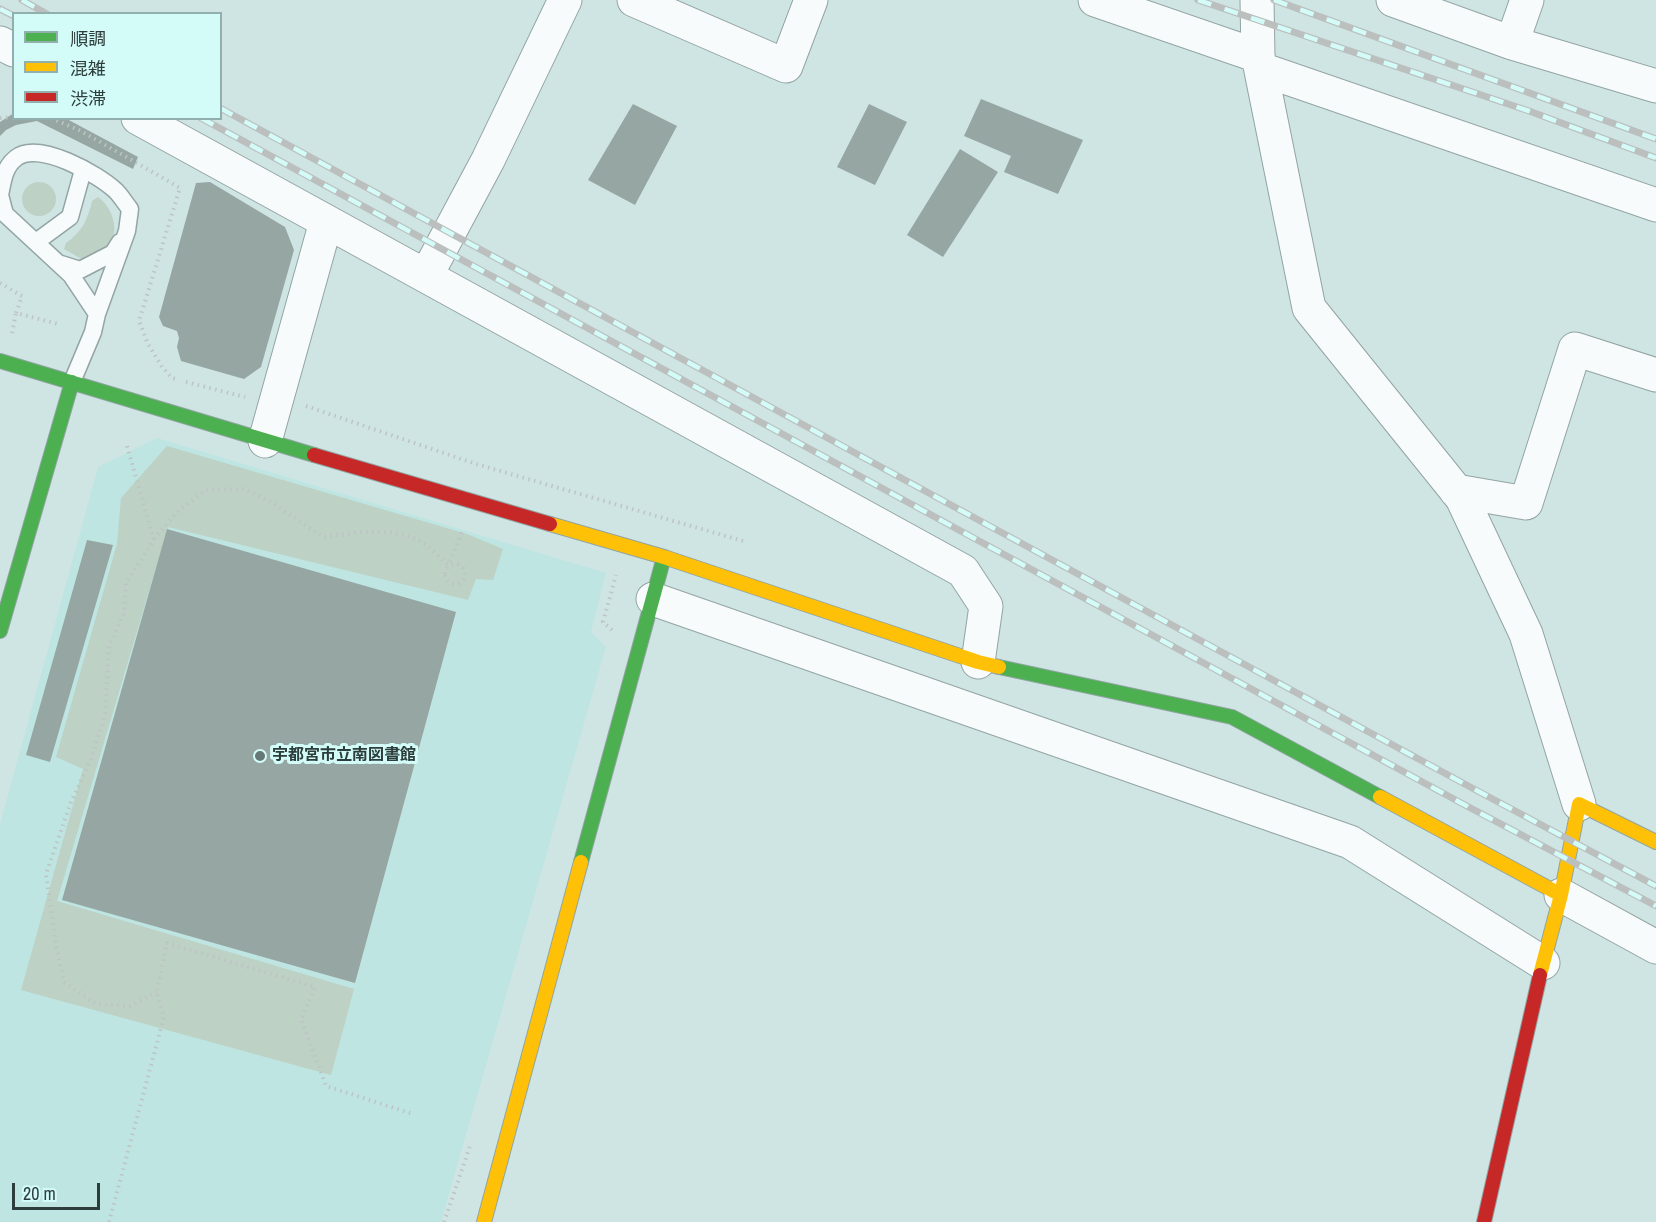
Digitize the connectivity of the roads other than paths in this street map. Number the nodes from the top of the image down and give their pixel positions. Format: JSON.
{"nodes":[{"id":1,"x":634,"y":0,"type":"edge"},
{"id":2,"x":811,"y":0,"type":"edge"},
{"id":3,"x":1095,"y":0,"type":"edge"},
{"id":4,"x":1257,"y":0,"type":"edge"},
{"id":5,"x":1393,"y":0,"type":"edge"},
{"id":6,"x":1527,"y":0,"type":"edge"},
{"id":7,"x":559,"y":2,"type":"edge"},
{"id":8,"x":1512,"y":43,"type":"junction"},
{"id":9,"x":1259,"y":62,"type":"junction"},
{"id":10,"x":1656,"y":86,"type":"edge"},
{"id":11,"x":142,"y":120,"type":"edge"},
{"id":12,"x":83,"y":170,"type":"junction"},
{"id":13,"x":0,"y":195,"type":"edge"},
{"id":14,"x":1656,"y":206,"type":"edge"},
{"id":15,"x":326,"y":222,"type":"junction"},
{"id":16,"x":127,"y":231,"type":"junction"},
{"id":17,"x":36,"y":242,"type":"junction"},
{"id":18,"x":59,"y":263,"type":"junction"},
{"id":19,"x":426,"y":276,"type":"junction"},
{"id":20,"x":97,"y":314,"type":"junction"},
{"id":21,"x":0,"y":361,"type":"edge"},
{"id":22,"x":1656,"y":375,"type":"edge"},
{"id":23,"x":72,"y":382,"type":"junction"},
{"id":24,"x":265,"y":441,"type":"junction"},
{"id":25,"x":1456,"y":491,"type":"junction"},
{"id":26,"x":664,"y":556,"type":"junction"},
{"id":27,"x":653,"y":599,"type":"junction"},
{"id":28,"x":0,"y":631,"type":"edge"},
{"id":29,"x":978,"y":662,"type":"junction"},
{"id":30,"x":1579,"y":804,"type":"junction"},
{"id":31,"x":1656,"y":842,"type":"edge"},
{"id":32,"x":1561,"y":896,"type":"junction"},
{"id":33,"x":1656,"y":947,"type":"edge"},
{"id":34,"x":1543,"y":963,"type":"junction"},
{"id":35,"x":484,"y":1222,"type":"edge"},
{"id":36,"x":1484,"y":1222,"type":"edge"}],
"edges":[{"from":1,"to":2,"type":"street"},
{"from":3,"to":9,"type":"street"},
{"from":4,"to":9,"type":"street"},
{"from":5,"to":8,"type":"street"},
{"from":6,"to":8,"type":"street"},
{"from":7,"to":19,"type":"street"},
{"from":8,"to":10,"type":"street"},
{"from":9,"to":14,"type":"street"},
{"from":9,"to":25,"type":"street"},
{"from":11,"to":15,"type":"street"},
{"from":12,"to":13,"type":"lane"},
{"from":12,"to":16,"type":"lane"},
{"from":12,"to":17,"type":"lane"},
{"from":13,"to":17,"type":"lane"},
{"from":15,"to":19,"type":"street"},
{"from":15,"to":24,"type":"street"},
{"from":16,"to":18,"type":"lane"},
{"from":16,"to":20,"type":"lane"},
{"from":17,"to":18,"type":"lane"},
{"from":18,"to":20,"type":"lane"},
{"from":19,"to":29,"type":"street"},
{"from":20,"to":23,"type":"lane"},
{"from":21,"to":23,"type":"street"},
{"from":22,"to":25,"type":"street"},
{"from":23,"to":24,"type":"street"},
{"from":23,"to":28,"type":"street"},
{"from":24,"to":26,"type":"street"},
{"from":25,"to":30,"type":"street"},
{"from":26,"to":27,"type":"street"},
{"from":26,"to":29,"type":"street"},
{"from":27,"to":34,"type":"street"},
{"from":27,"to":35,"type":"street"},
{"from":29,"to":32,"type":"street"},
{"from":30,"to":31,"type":"street"},
{"from":30,"to":32,"type":"street"},
{"from":32,"to":33,"type":"street"},
{"from":32,"to":34,"type":"street"},
{"from":34,"to":36,"type":"street"}]}
